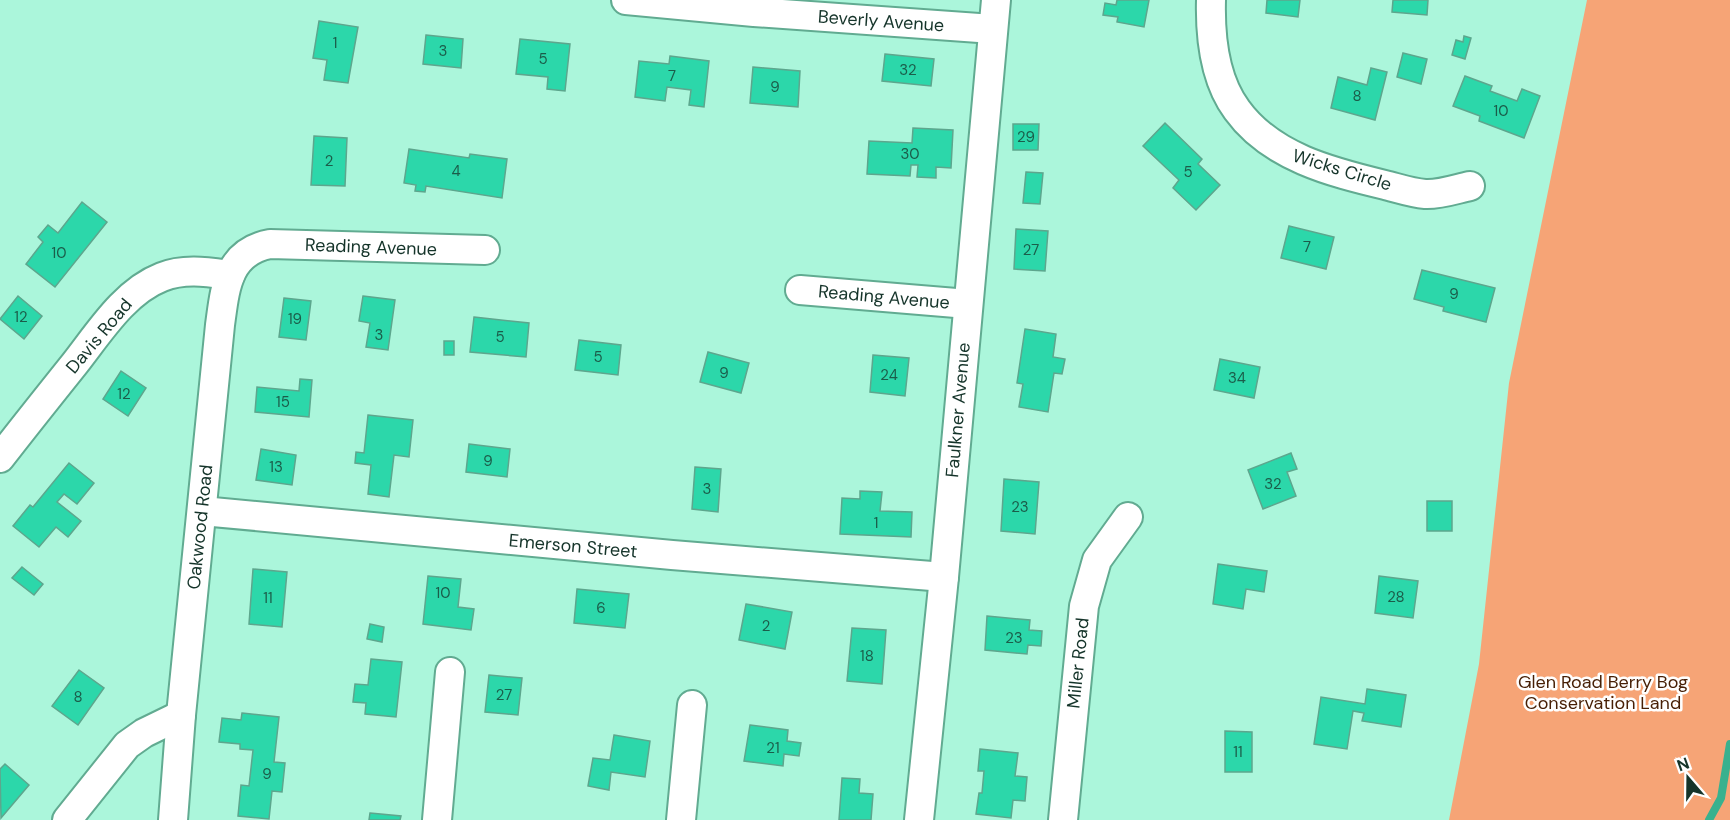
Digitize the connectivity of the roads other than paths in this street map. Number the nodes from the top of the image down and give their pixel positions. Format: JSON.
{"nodes":[{"id":1,"x":626,"y":0,"type":"edge"},
{"id":2,"x":996,"y":0,"type":"edge"},
{"id":3,"x":1211,"y":0,"type":"edge"},
{"id":4,"x":993,"y":29,"type":"junction"},
{"id":5,"x":1470,"y":186,"type":"dead end"},
{"id":6,"x":258,"y":247,"type":"joint"},
{"id":7,"x":485,"y":250,"type":"dead end"},
{"id":8,"x":230,"y":275,"type":"junction"},
{"id":9,"x":800,"y":290,"type":"dead end"},
{"id":10,"x":968,"y":304,"type":"junction"},
{"id":11,"x":0,"y":458,"type":"edge"},
{"id":12,"x":202,"y":511,"type":"junction"},
{"id":13,"x":1128,"y":517,"type":"dead end"},
{"id":14,"x":944,"y":578,"type":"junction"},
{"id":15,"x":450,"y":672,"type":"dead end"},
{"id":16,"x":692,"y":705,"type":"dead end"},
{"id":17,"x":181,"y":715,"type":"junction"},
{"id":18,"x":67,"y":820,"type":"edge"},
{"id":19,"x":173,"y":820,"type":"edge"},
{"id":20,"x":437,"y":820,"type":"edge"},
{"id":21,"x":681,"y":820,"type":"edge"},
{"id":22,"x":919,"y":820,"type":"edge"},
{"id":23,"x":1063,"y":820,"type":"edge"}],
"edges":[{"from":1,"to":4,"type":"street","name":"Beverly Avenue"},
{"from":2,"to":4,"type":"street","name":"Faulkner Avenue"},
{"from":3,"to":5,"type":"street","name":"Wicks Circle"},
{"from":4,"to":10,"type":"street","name":"Faulkner Avenue"},
{"from":6,"to":7,"type":"street","name":"Reading Avenue"},
{"from":6,"to":8,"type":"street","name":"Oakwood Road"},
{"from":8,"to":11,"type":"street","name":"Davis Road"},
{"from":8,"to":12,"type":"street","name":"Oakwood Road"},
{"from":9,"to":10,"type":"street","name":"Reading Avenue"},
{"from":10,"to":14,"type":"street","name":"Faulkner Avenue"},
{"from":12,"to":14,"type":"street","name":"Emerson Street"},
{"from":12,"to":17,"type":"street","name":"Oakwood Road"},
{"from":13,"to":23,"type":"street","name":"Miller Road"},
{"from":14,"to":22,"type":"street","name":"Faulkner Avenue"},
{"from":15,"to":20,"type":"street"},
{"from":16,"to":21,"type":"street"},
{"from":17,"to":18,"type":"street"},
{"from":17,"to":19,"type":"street","name":"Oakwood Road"}]}
